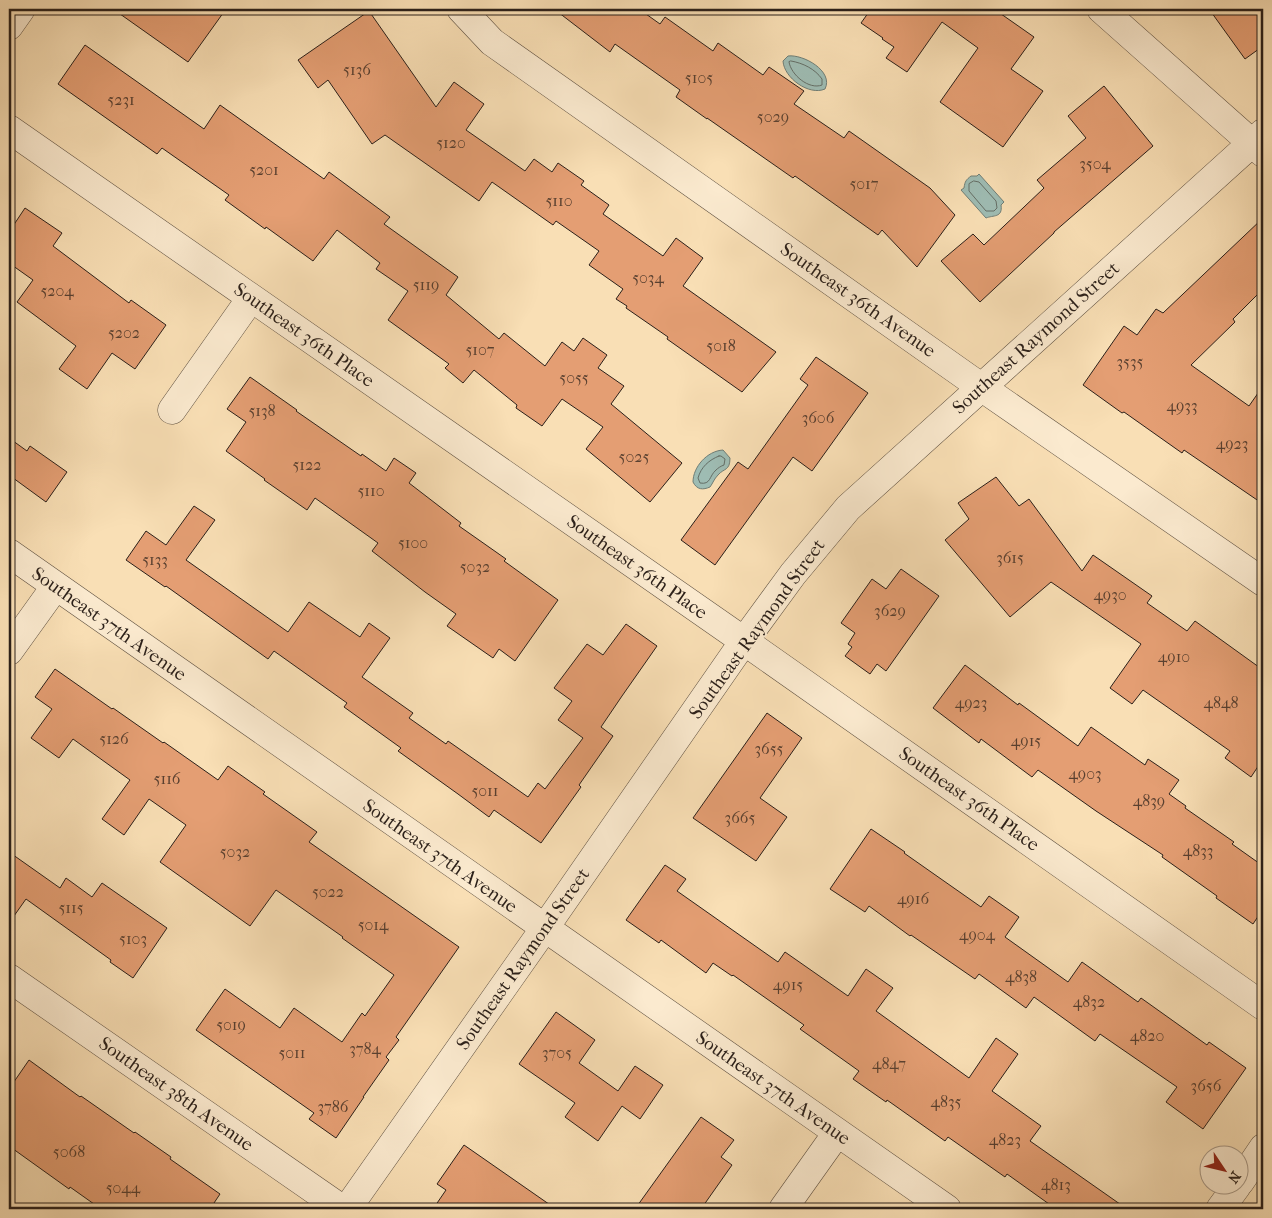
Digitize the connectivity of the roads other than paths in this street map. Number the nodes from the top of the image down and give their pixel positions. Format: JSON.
{"nodes":[{"id":1,"x":21,"y":9,"type":"edge"},
{"id":2,"x":461,"y":9,"type":"edge"},
{"id":3,"x":1100,"y":9,"type":"edge"},
{"id":4,"x":9,"y":26,"type":"edge"},
{"id":5,"x":9,"y":130,"type":"edge"},
{"id":6,"x":1259,"y":143,"type":"edge"},
{"id":7,"x":251,"y":298,"type":"junction"},
{"id":8,"x":982,"y":387,"type":"junction"},
{"id":9,"x":172,"y":410,"type":"dead end"},
{"id":10,"x":9,"y":553,"type":"edge"},
{"id":11,"x":1263,"y":582,"type":"edge"},
{"id":12,"x":55,"y":587,"type":"junction"},
{"id":13,"x":744,"y":641,"type":"junction"},
{"id":14,"x":9,"y":651,"type":"edge"},
{"id":15,"x":544,"y":929,"type":"junction"},
{"id":16,"x":9,"y":978,"type":"edge"},
{"id":17,"x":1263,"y":1006,"type":"edge"},
{"id":18,"x":836,"y":1132,"type":"junction"},
{"id":19,"x":1263,"y":1148,"type":"edge"},
{"id":20,"x":1250,"y":1167,"type":"edge"},
{"id":21,"x":1230,"y":1196,"type":"edge"},
{"id":22,"x":342,"y":1209,"type":"edge"},
{"id":23,"x":347,"y":1209,"type":"edge"},
{"id":24,"x":783,"y":1209,"type":"edge"},
{"id":25,"x":947,"y":1209,"type":"edge"},
{"id":26,"x":1220,"y":1209,"type":"edge"}],
"edges":[{"from":1,"to":4,"type":"street"},
{"from":2,"to":8,"type":"street","name":"Southeast 36th Avenue"},
{"from":3,"to":6,"type":"street"},
{"from":5,"to":7,"type":"street","name":"Southeast 36th Place"},
{"from":6,"to":8,"type":"street","name":"Southeast Raymond Street"},
{"from":7,"to":9,"type":"street"},
{"from":7,"to":13,"type":"street","name":"Southeast 36th Place"},
{"from":8,"to":11,"type":"street","name":"Southeast 36th Avenue"},
{"from":8,"to":13,"type":"street","name":"Southeast Raymond Street"},
{"from":10,"to":12,"type":"street","name":"Southeast 37th Avenue"},
{"from":12,"to":14,"type":"street"},
{"from":12,"to":15,"type":"street","name":"Southeast 37th Avenue"},
{"from":13,"to":15,"type":"street","name":"Southeast Raymond Street"},
{"from":13,"to":17,"type":"street","name":"Southeast 36th Place"},
{"from":15,"to":18,"type":"street","name":"Southeast 37th Avenue"},
{"from":15,"to":23,"type":"street","name":"Southeast Raymond Street"},
{"from":16,"to":22,"type":"street","name":"Southeast 38th Avenue"},
{"from":18,"to":24,"type":"street"},
{"from":18,"to":25,"type":"street","name":"Southeast 37th Avenue"},
{"from":19,"to":20,"type":"street"},
{"from":21,"to":26,"type":"street"}]}
